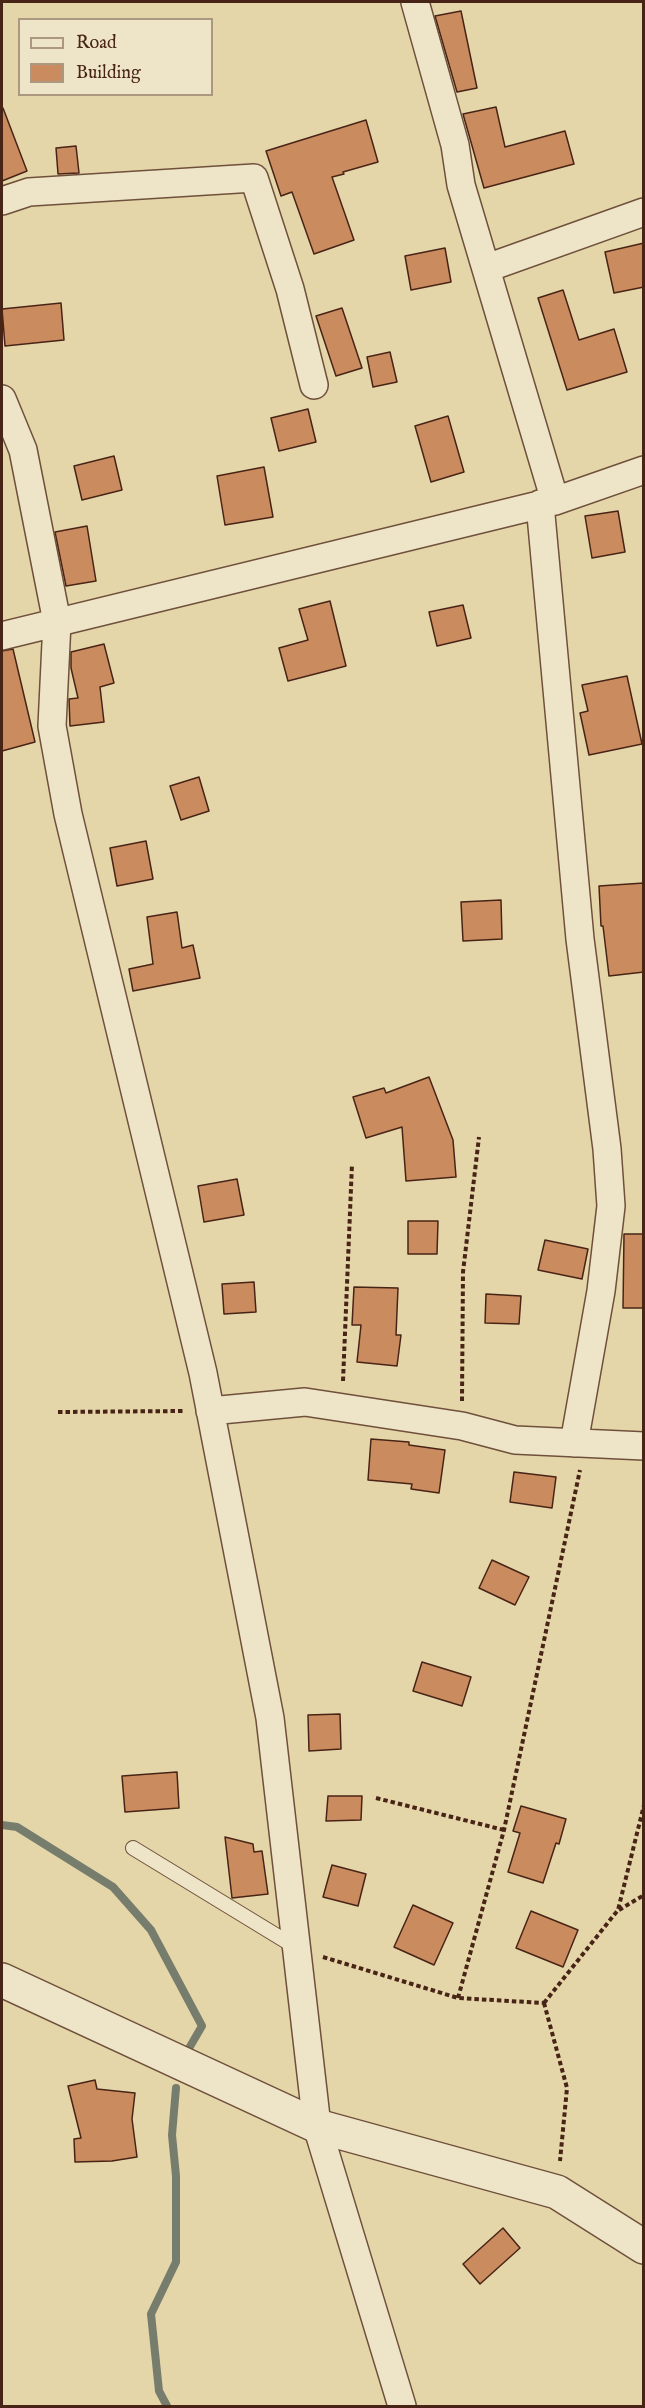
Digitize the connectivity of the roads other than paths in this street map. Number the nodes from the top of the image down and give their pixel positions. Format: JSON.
{"nodes":[{"id":1,"x":415,"y":2,"type":"edge"},
{"id":2,"x":2,"y":201,"type":"edge"},
{"id":3,"x":644,"y":212,"type":"edge"},
{"id":4,"x":487,"y":268,"type":"junction"},
{"id":5,"x":314,"y":385,"type":"dead end"},
{"id":6,"x":2,"y":399,"type":"edge"},
{"id":7,"x":644,"y":470,"type":"edge"},
{"id":8,"x":547,"y":503,"type":"junction"},
{"id":9,"x":57,"y":622,"type":"junction"},
{"id":10,"x":2,"y":636,"type":"edge"},
{"id":11,"x":210,"y":1411,"type":"junction"},
{"id":12,"x":580,"y":1443,"type":"junction"},
{"id":13,"x":644,"y":1446,"type":"edge"},
{"id":14,"x":133,"y":1848,"type":"dead end"},
{"id":15,"x":298,"y":1949,"type":"junction"},
{"id":16,"x":2,"y":1980,"type":"edge"},
{"id":17,"x":317,"y":2126,"type":"junction"},
{"id":18,"x":644,"y":2247,"type":"edge"},
{"id":19,"x":402,"y":2406,"type":"edge"}],
"edges":[{"from":1,"to":4,"type":"street"},
{"from":2,"to":5,"type":"street"},
{"from":3,"to":4,"type":"street"},
{"from":4,"to":8,"type":"street"},
{"from":6,"to":9,"type":"street"},
{"from":7,"to":8,"type":"street"},
{"from":8,"to":9,"type":"street"},
{"from":8,"to":12,"type":"street"},
{"from":9,"to":10,"type":"street"},
{"from":9,"to":11,"type":"street"},
{"from":11,"to":12,"type":"street"},
{"from":11,"to":15,"type":"street"},
{"from":12,"to":13,"type":"street"},
{"from":14,"to":15,"type":"lane"},
{"from":15,"to":17,"type":"street"},
{"from":16,"to":17,"type":"street"},
{"from":17,"to":18,"type":"street"},
{"from":17,"to":19,"type":"street"}]}
